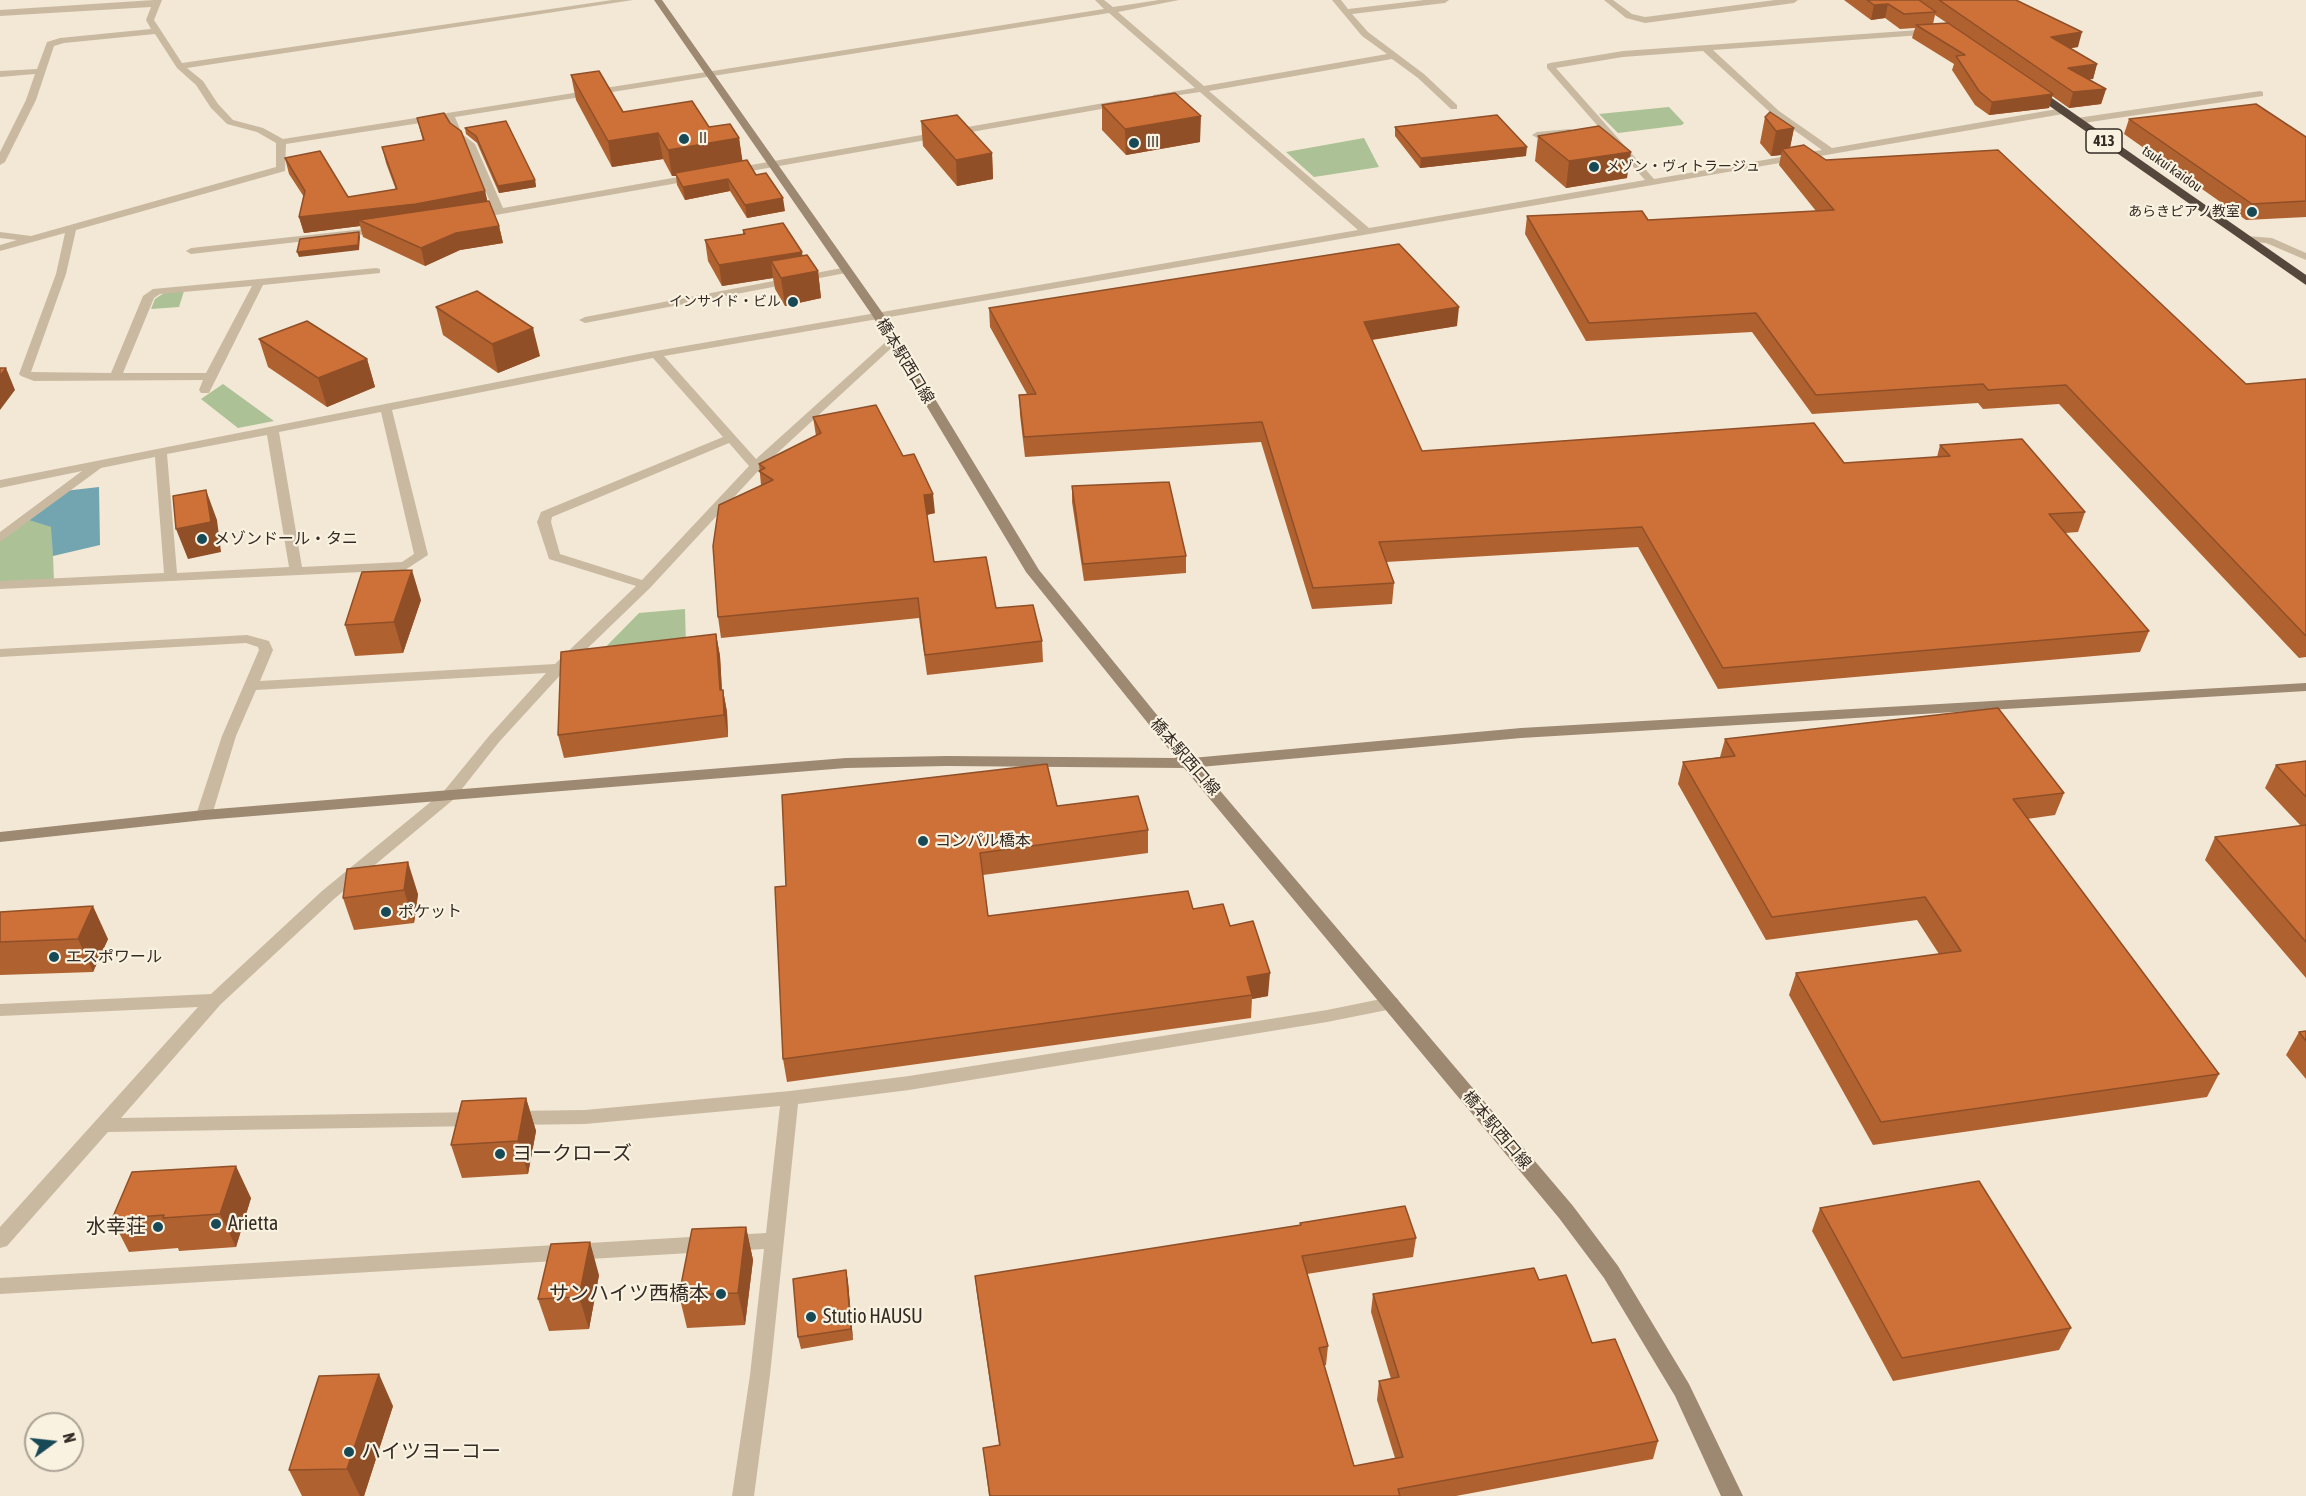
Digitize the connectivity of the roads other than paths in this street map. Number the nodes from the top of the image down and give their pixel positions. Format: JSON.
{"nodes":[{"id":1,"x":629,"y":0,"type":"edge"},
{"id":2,"x":658,"y":0,"type":"edge"},
{"id":3,"x":1099,"y":0,"type":"edge"},
{"id":4,"x":1175,"y":0,"type":"edge"},
{"id":5,"x":1336,"y":0,"type":"edge"},
{"id":6,"x":1445,"y":0,"type":"edge"},
{"id":7,"x":1608,"y":0,"type":"edge"},
{"id":8,"x":1794,"y":0,"type":"edge"},
{"id":9,"x":157,"y":2,"type":"edge"},
{"id":10,"x":1110,"y":10,"type":"junction"},
{"id":11,"x":1347,"y":12,"type":"junction"},
{"id":12,"x":0,"y":14,"type":"edge"},
{"id":13,"x":1930,"y":19,"type":"edge"},
{"id":14,"x":1948,"y":31,"type":"joint"},
{"id":15,"x":156,"y":32,"type":"junction"},
{"id":16,"x":1705,"y":48,"type":"junction"},
{"id":17,"x":1394,"y":56,"type":"junction"},
{"id":18,"x":180,"y":66,"type":"junction"},
{"id":19,"x":42,"y":71,"type":"junction"},
{"id":20,"x":0,"y":74,"type":"edge"},
{"id":21,"x":710,"y":74,"type":"junction"},
{"id":22,"x":2019,"y":80,"type":"edge"},
{"id":23,"x":1202,"y":89,"type":"junction"},
{"id":24,"x":2260,"y":94,"type":"dead end"},
{"id":25,"x":1143,"y":99,"type":"edge"},
{"id":26,"x":1132,"y":101,"type":"edge"},
{"id":27,"x":1454,"y":107,"type":"dead end"},
{"id":28,"x":2063,"y":111,"type":"junction"},
{"id":29,"x":449,"y":115,"type":"junction"},
{"id":30,"x":2077,"y":121,"type":"junction"},
{"id":31,"x":1603,"y":128,"type":"junction"},
{"id":32,"x":1592,"y":129,"type":"edge"},
{"id":33,"x":1581,"y":130,"type":"edge"},
{"id":34,"x":1537,"y":135,"type":"edge"},
{"id":35,"x":281,"y":141,"type":"junction"},
{"id":36,"x":1829,"y":150,"type":"junction"},
{"id":37,"x":0,"y":162,"type":"edge"},
{"id":38,"x":771,"y":164,"type":"junction"},
{"id":39,"x":725,"y":172,"type":"edge"},
{"id":40,"x":702,"y":176,"type":"edge"},
{"id":41,"x":1651,"y":181,"type":"junction"},
{"id":42,"x":499,"y":211,"type":"junction"},
{"id":43,"x":465,"y":217,"type":"edge"},
{"id":44,"x":394,"y":229,"type":"edge"},
{"id":45,"x":71,"y":230,"type":"junction"},
{"id":46,"x":1365,"y":230,"type":"junction"},
{"id":47,"x":0,"y":235,"type":"edge"},
{"id":48,"x":32,"y":238,"type":"junction"},
{"id":49,"x":2246,"y":239,"type":"junction"},
{"id":50,"x":0,"y":248,"type":"edge"},
{"id":51,"x":191,"y":251,"type":"dead end"},
{"id":52,"x":2306,"y":257,"type":"edge"},
{"id":53,"x":847,"y":270,"type":"junction"},
{"id":54,"x":376,"y":271,"type":"dead end"},
{"id":55,"x":2306,"y":281,"type":"edge"},
{"id":56,"x":259,"y":282,"type":"junction"},
{"id":57,"x":878,"y":315,"type":"junction"},
{"id":58,"x":585,"y":320,"type":"dead end"},
{"id":59,"x":893,"y":341,"type":"junction"},
{"id":60,"x":656,"y":354,"type":"junction"},
{"id":61,"x":116,"y":375,"type":"junction"},
{"id":62,"x":210,"y":376,"type":"junction"},
{"id":63,"x":205,"y":390,"type":"dead end"},
{"id":64,"x":386,"y":409,"type":"junction"},
{"id":65,"x":272,"y":430,"type":"junction"},
{"id":66,"x":729,"y":439,"type":"junction"},
{"id":67,"x":161,"y":452,"type":"junction"},
{"id":68,"x":100,"y":464,"type":"junction"},
{"id":69,"x":756,"y":466,"type":"junction"},
{"id":70,"x":0,"y":483,"type":"edge"},
{"id":71,"x":0,"y":538,"type":"edge"},
{"id":72,"x":296,"y":572,"type":"junction"},
{"id":73,"x":171,"y":577,"type":"junction"},
{"id":74,"x":0,"y":585,"type":"edge"},
{"id":75,"x":645,"y":585,"type":"junction"},
{"id":76,"x":0,"y":653,"type":"edge"},
{"id":77,"x":559,"y":668,"type":"junction"},
{"id":78,"x":251,"y":686,"type":"junction"},
{"id":79,"x":2306,"y":687,"type":"edge"},
{"id":80,"x":1190,"y":763,"type":"junction"},
{"id":81,"x":449,"y":795,"type":"junction"},
{"id":82,"x":204,"y":815,"type":"junction"},
{"id":83,"x":0,"y":837,"type":"edge"},
{"id":84,"x":215,"y":999,"type":"junction"},
{"id":85,"x":1391,"y":1003,"type":"junction"},
{"id":86,"x":0,"y":1010,"type":"edge"},
{"id":87,"x":790,"y":1098,"type":"junction"},
{"id":88,"x":103,"y":1125,"type":"junction"},
{"id":89,"x":0,"y":1240,"type":"edge"},
{"id":90,"x":774,"y":1240,"type":"junction"},
{"id":91,"x":0,"y":1286,"type":"edge"},
{"id":92,"x":743,"y":1496,"type":"edge"},
{"id":93,"x":1732,"y":1496,"type":"edge"}],
"edges":[{"from":1,"to":18,"type":"street"},
{"from":2,"to":21,"type":"street","name":"橋本駅西口線"},
{"from":3,"to":10,"type":"street"},
{"from":4,"to":10,"type":"street"},
{"from":5,"to":11,"type":"street"},
{"from":6,"to":11,"type":"street"},
{"from":7,"to":8,"type":"street"},
{"from":9,"to":12,"type":"street"},
{"from":9,"to":15,"type":"street"},
{"from":10,"to":21,"type":"street"},
{"from":10,"to":23,"type":"street"},
{"from":11,"to":17,"type":"street"},
{"from":13,"to":14,"type":"highway"},
{"from":14,"to":16,"type":"street"},
{"from":15,"to":18,"type":"street"},
{"from":15,"to":19,"type":"street"},
{"from":16,"to":31,"type":"street"},
{"from":16,"to":36,"type":"street"},
{"from":17,"to":23,"type":"street"},
{"from":17,"to":27,"type":"street"},
{"from":18,"to":35,"type":"street"},
{"from":19,"to":20,"type":"street"},
{"from":19,"to":37,"type":"street"},
{"from":21,"to":29,"type":"street"},
{"from":21,"to":38,"type":"street","name":"橋本駅西口線"},
{"from":22,"to":28,"type":"highway","name":"tsukui kaidou","number":"413"},
{"from":23,"to":25,"type":"street"},
{"from":23,"to":46,"type":"street"},
{"from":24,"to":30,"type":"street"},
{"from":26,"to":38,"type":"street"},
{"from":28,"to":30,"type":"highway","name":"tsukui kaidou","number":"413"},
{"from":28,"to":36,"type":"street"},
{"from":29,"to":35,"type":"street"},
{"from":29,"to":42,"type":"street"},
{"from":30,"to":49,"type":"highway","name":"tsukui kaidou","number":"413"},
{"from":31,"to":32,"type":"street"},
{"from":31,"to":41,"type":"street"},
{"from":33,"to":34,"type":"street"},
{"from":35,"to":45,"type":"street"},
{"from":36,"to":41,"type":"street"},
{"from":38,"to":39,"type":"street"},
{"from":38,"to":53,"type":"street","name":"橋本駅西口線"},
{"from":40,"to":42,"type":"street"},
{"from":41,"to":46,"type":"street"},
{"from":42,"to":43,"type":"street"},
{"from":44,"to":51,"type":"street"},
{"from":45,"to":48,"type":"street"},
{"from":45,"to":61,"type":"street"},
{"from":46,"to":57,"type":"street"},
{"from":47,"to":48,"type":"street"},
{"from":48,"to":50,"type":"street"},
{"from":49,"to":52,"type":"street"},
{"from":49,"to":55,"type":"highway","name":"tsukui kaidou","number":"413"},
{"from":53,"to":57,"type":"street","name":"橋本駅西口線"},
{"from":53,"to":58,"type":"street"},
{"from":54,"to":56,"type":"street"},
{"from":56,"to":61,"type":"street"},
{"from":56,"to":62,"type":"street"},
{"from":57,"to":59,"type":"street","name":"橋本駅西口線"},
{"from":57,"to":60,"type":"street"},
{"from":59,"to":69,"type":"street"},
{"from":59,"to":80,"type":"street","name":"橋本駅西口線"},
{"from":60,"to":64,"type":"street"},
{"from":60,"to":66,"type":"street"},
{"from":61,"to":62,"type":"street"},
{"from":62,"to":63,"type":"street"},
{"from":64,"to":65,"type":"street"},
{"from":64,"to":72,"type":"street"},
{"from":65,"to":67,"type":"street"},
{"from":65,"to":72,"type":"street"},
{"from":66,"to":69,"type":"street"},
{"from":66,"to":75,"type":"street"},
{"from":67,"to":68,"type":"street"},
{"from":67,"to":73,"type":"street"},
{"from":68,"to":70,"type":"street"},
{"from":68,"to":71,"type":"street"},
{"from":69,"to":75,"type":"street"},
{"from":72,"to":73,"type":"street"},
{"from":73,"to":74,"type":"street"},
{"from":75,"to":77,"type":"street"},
{"from":76,"to":78,"type":"street"},
{"from":77,"to":78,"type":"street"},
{"from":77,"to":81,"type":"street"},
{"from":78,"to":82,"type":"street"},
{"from":79,"to":80,"type":"street"},
{"from":80,"to":81,"type":"street"},
{"from":80,"to":85,"type":"street","name":"橋本駅西口線"},
{"from":81,"to":82,"type":"street"},
{"from":81,"to":84,"type":"street"},
{"from":82,"to":83,"type":"street"},
{"from":84,"to":86,"type":"street"},
{"from":84,"to":88,"type":"street"},
{"from":85,"to":87,"type":"street"},
{"from":85,"to":93,"type":"street","name":"橋本駅西口線"},
{"from":87,"to":88,"type":"street"},
{"from":87,"to":90,"type":"street"},
{"from":88,"to":89,"type":"street"},
{"from":90,"to":91,"type":"street"},
{"from":90,"to":92,"type":"street"}]}
